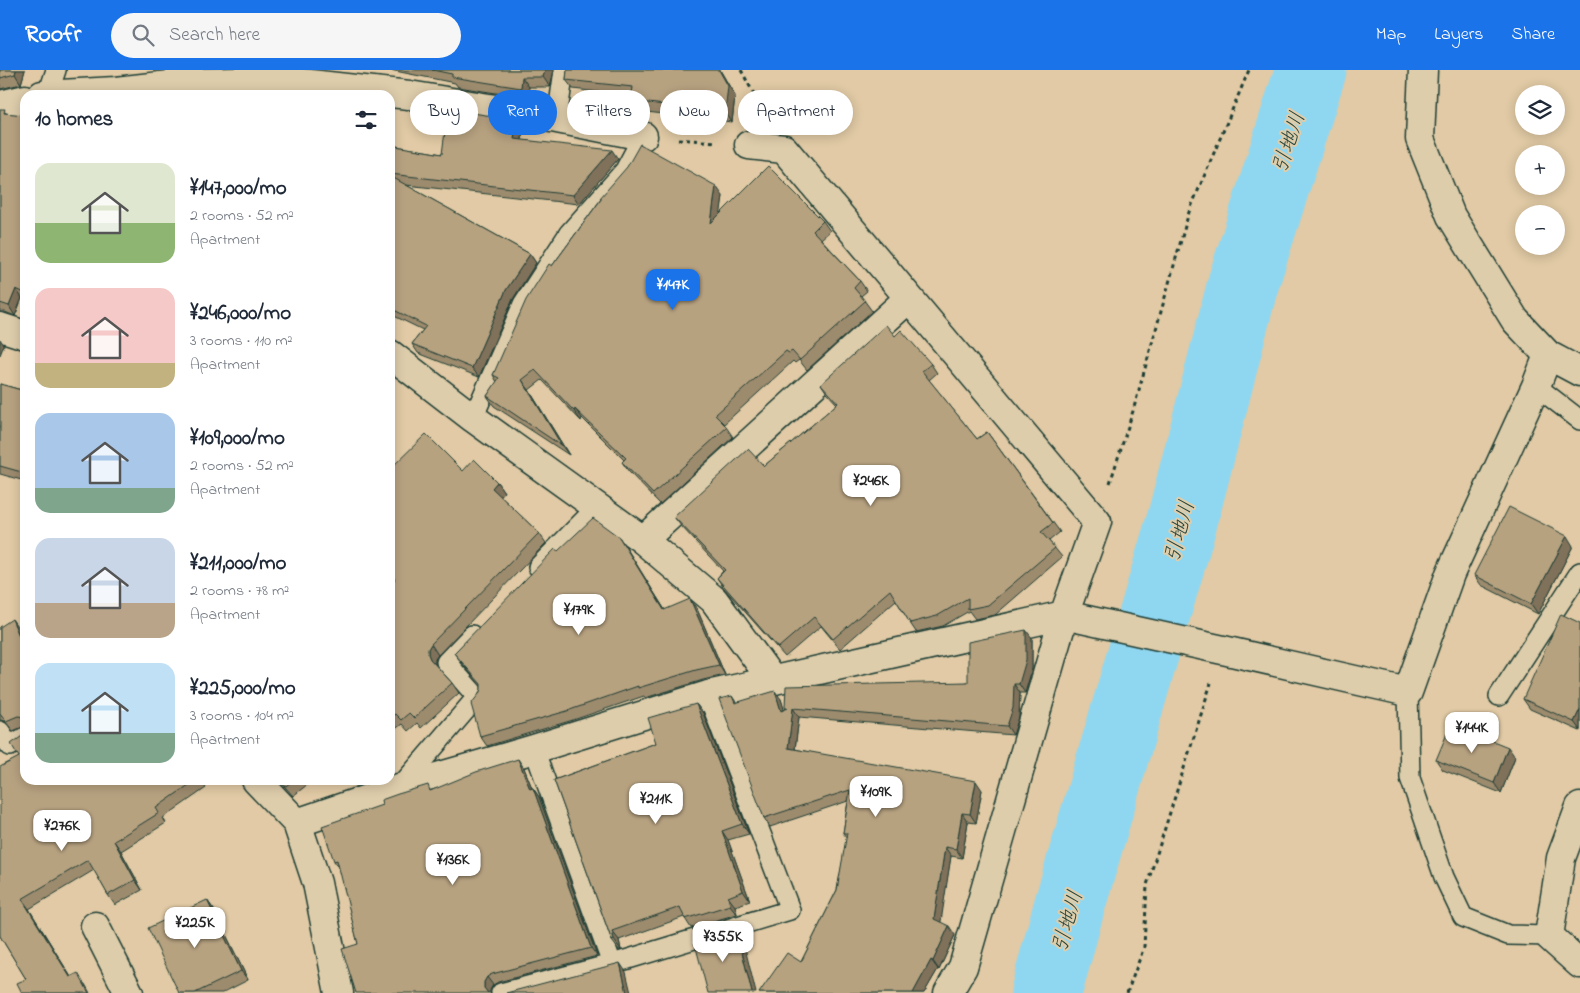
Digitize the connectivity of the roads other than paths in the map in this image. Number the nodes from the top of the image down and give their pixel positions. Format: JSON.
{"nodes":[{"id":1,"x":564,"y":70,"type":"edge"},
{"id":2,"x":1423,"y":70,"type":"edge"},
{"id":3,"x":189,"y":77,"type":"edge"},
{"id":4,"x":43,"y":89,"type":"edge"},
{"id":5,"x":62,"y":90,"type":"edge"},
{"id":6,"x":131,"y":90,"type":"edge"},
{"id":7,"x":364,"y":90,"type":"edge"},
{"id":8,"x":395,"y":93,"type":"edge"},
{"id":9,"x":20,"y":97,"type":"edge"},
{"id":10,"x":0,"y":104,"type":"edge"},
{"id":11,"x":488,"y":108,"type":"edge"},
{"id":12,"x":557,"y":113,"type":"edge"},
{"id":13,"x":557,"y":119,"type":"edge"},
{"id":14,"x":643,"y":136,"type":"joint"},
{"id":15,"x":749,"y":145,"type":"road end"},
{"id":16,"x":909,"y":298,"type":"junction"},
{"id":17,"x":0,"y":327,"type":"edge"},
{"id":18,"x":20,"y":333,"type":"edge"},
{"id":19,"x":1548,"y":355,"type":"junction"},
{"id":20,"x":395,"y":358,"type":"edge"},
{"id":21,"x":1580,"y":372,"type":"edge"},
{"id":22,"x":1536,"y":386,"type":"junction"},
{"id":23,"x":473,"y":418,"type":"junction"},
{"id":24,"x":1580,"y":420,"type":"edge"},
{"id":25,"x":597,"y":507,"type":"junction"},
{"id":26,"x":643,"y":540,"type":"junction"},
{"id":27,"x":1580,"y":572,"type":"edge"},
{"id":28,"x":528,"y":577,"type":"edge"},
{"id":29,"x":1064,"y":615,"type":"junction"},
{"id":30,"x":487,"y":619,"type":"edge"},
{"id":31,"x":773,"y":681,"type":"junction"},
{"id":32,"x":1408,"y":692,"type":"junction"},
{"id":33,"x":708,"y":694,"type":"junction"},
{"id":34,"x":1499,"y":696,"type":"dead end"},
{"id":35,"x":0,"y":731,"type":"edge"},
{"id":36,"x":20,"y":739,"type":"edge"},
{"id":37,"x":534,"y":749,"type":"junction"},
{"id":38,"x":261,"y":785,"type":"edge"},
{"id":39,"x":399,"y":788,"type":"junction"},
{"id":40,"x":1580,"y":807,"type":"edge"},
{"id":41,"x":297,"y":823,"type":"junction"},
{"id":42,"x":95,"y":926,"type":"dead end"},
{"id":43,"x":1549,"y":936,"type":"junction"},
{"id":44,"x":612,"y":964,"type":"junction"},
{"id":45,"x":1580,"y":964,"type":"edge"},
{"id":46,"x":129,"y":993,"type":"edge"},
{"id":47,"x":339,"y":993,"type":"edge"},
{"id":48,"x":501,"y":993,"type":"edge"},
{"id":49,"x":948,"y":993,"type":"edge"}],
"edges":[{"from":1,"to":12,"type":"lane"},
{"from":2,"to":19,"type":"street"},
{"from":3,"to":6,"type":"street"},
{"from":3,"to":7,"type":"street"},
{"from":4,"to":5,"type":"street"},
{"from":8,"to":11,"type":"street"},
{"from":9,"to":10,"type":"street"},
{"from":13,"to":14,"type":"street"},
{"from":14,"to":23,"type":"lane"},
{"from":15,"to":16,"type":"street"},
{"from":16,"to":26,"type":"street"},
{"from":16,"to":29,"type":"street"},
{"from":17,"to":18,"type":"street"},
{"from":19,"to":21,"type":"street"},
{"from":19,"to":22,"type":"street"},
{"from":20,"to":23,"type":"street"},
{"from":22,"to":24,"type":"lane"},
{"from":22,"to":32,"type":"street"},
{"from":23,"to":25,"type":"street"},
{"from":25,"to":26,"type":"street"},
{"from":25,"to":28,"type":"lane"},
{"from":26,"to":31,"type":"street"},
{"from":27,"to":34,"type":"lane"},
{"from":29,"to":31,"type":"street"},
{"from":29,"to":32,"type":"street"},
{"from":29,"to":49,"type":"street"},
{"from":30,"to":39,"type":"lane"},
{"from":31,"to":33,"type":"street"},
{"from":32,"to":43,"type":"lane"},
{"from":33,"to":37,"type":"street"},
{"from":33,"to":44,"type":"lane"},
{"from":35,"to":36,"type":"lane"},
{"from":37,"to":39,"type":"street"},
{"from":37,"to":44,"type":"lane"},
{"from":38,"to":41,"type":"street"},
{"from":39,"to":41,"type":"street"},
{"from":40,"to":43,"type":"street"},
{"from":41,"to":47,"type":"street"},
{"from":42,"to":46,"type":"street"},
{"from":43,"to":45,"type":"street"},
{"from":44,"to":48,"type":"lane"}]}
